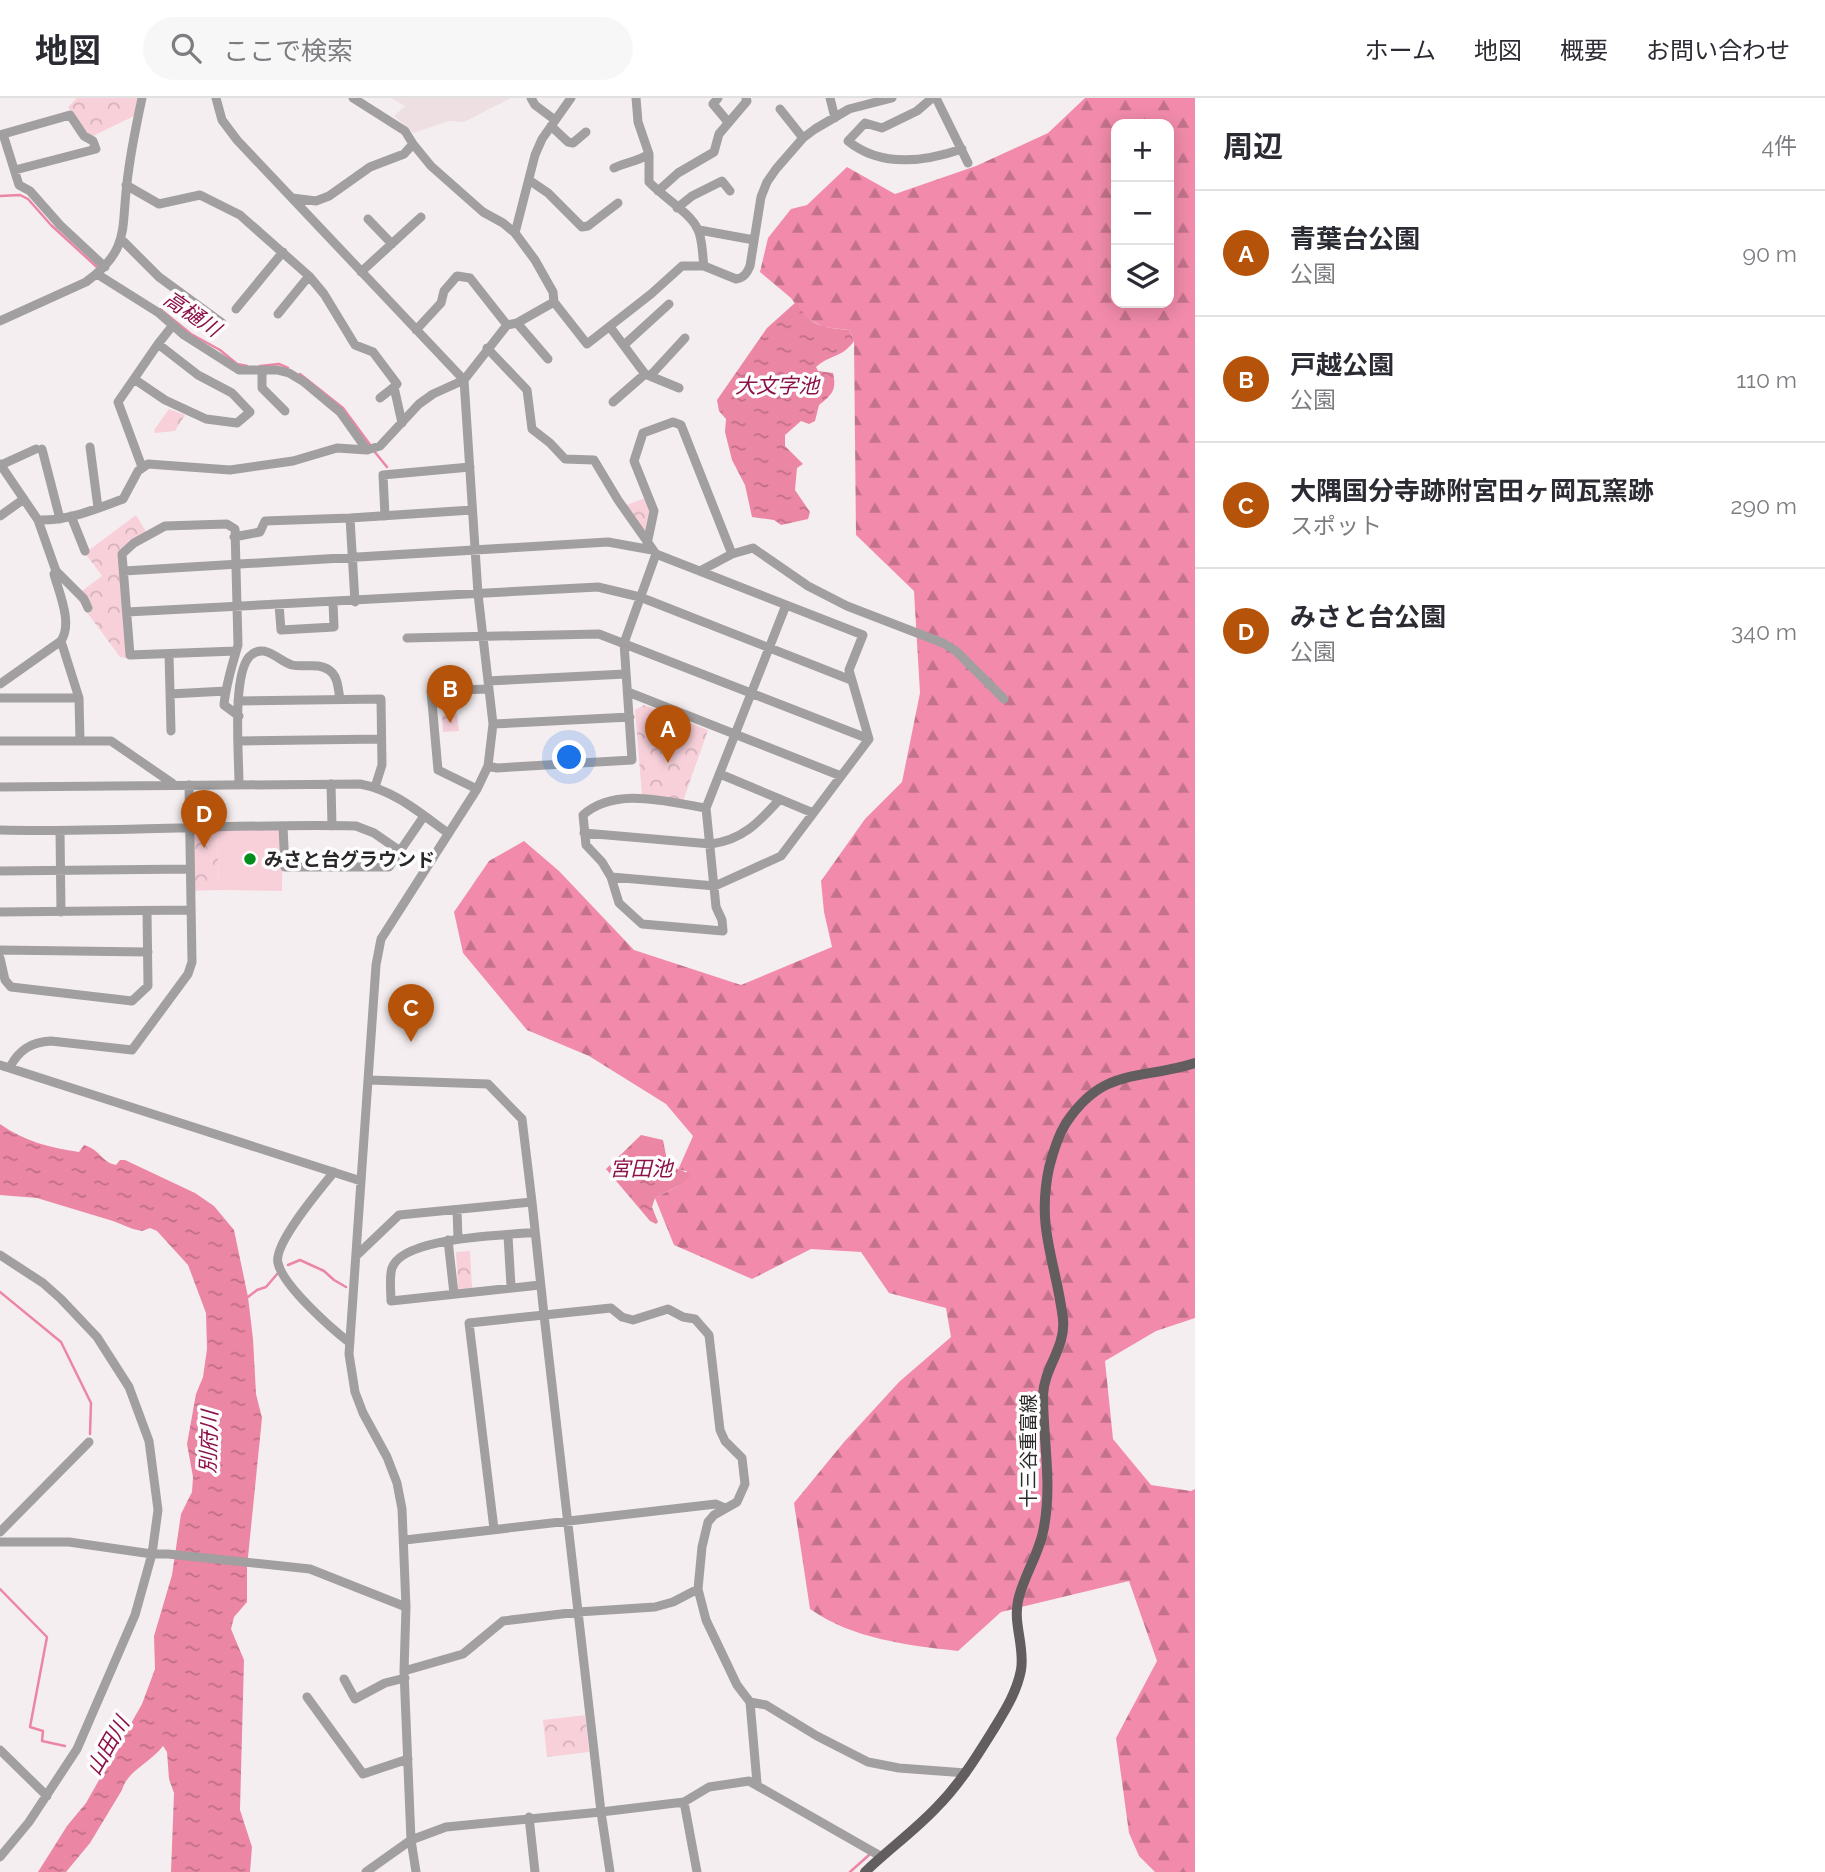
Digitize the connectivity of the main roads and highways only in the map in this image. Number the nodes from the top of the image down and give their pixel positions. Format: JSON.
{"nodes":[{"id":1,"x":1195,"y":1063,"type":"edge"},
{"id":2,"x":865,"y":1872,"type":"edge"}],
"edges":[{"from":1,"to":2,"type":"main road","name":"十三谷重富線"}]}
